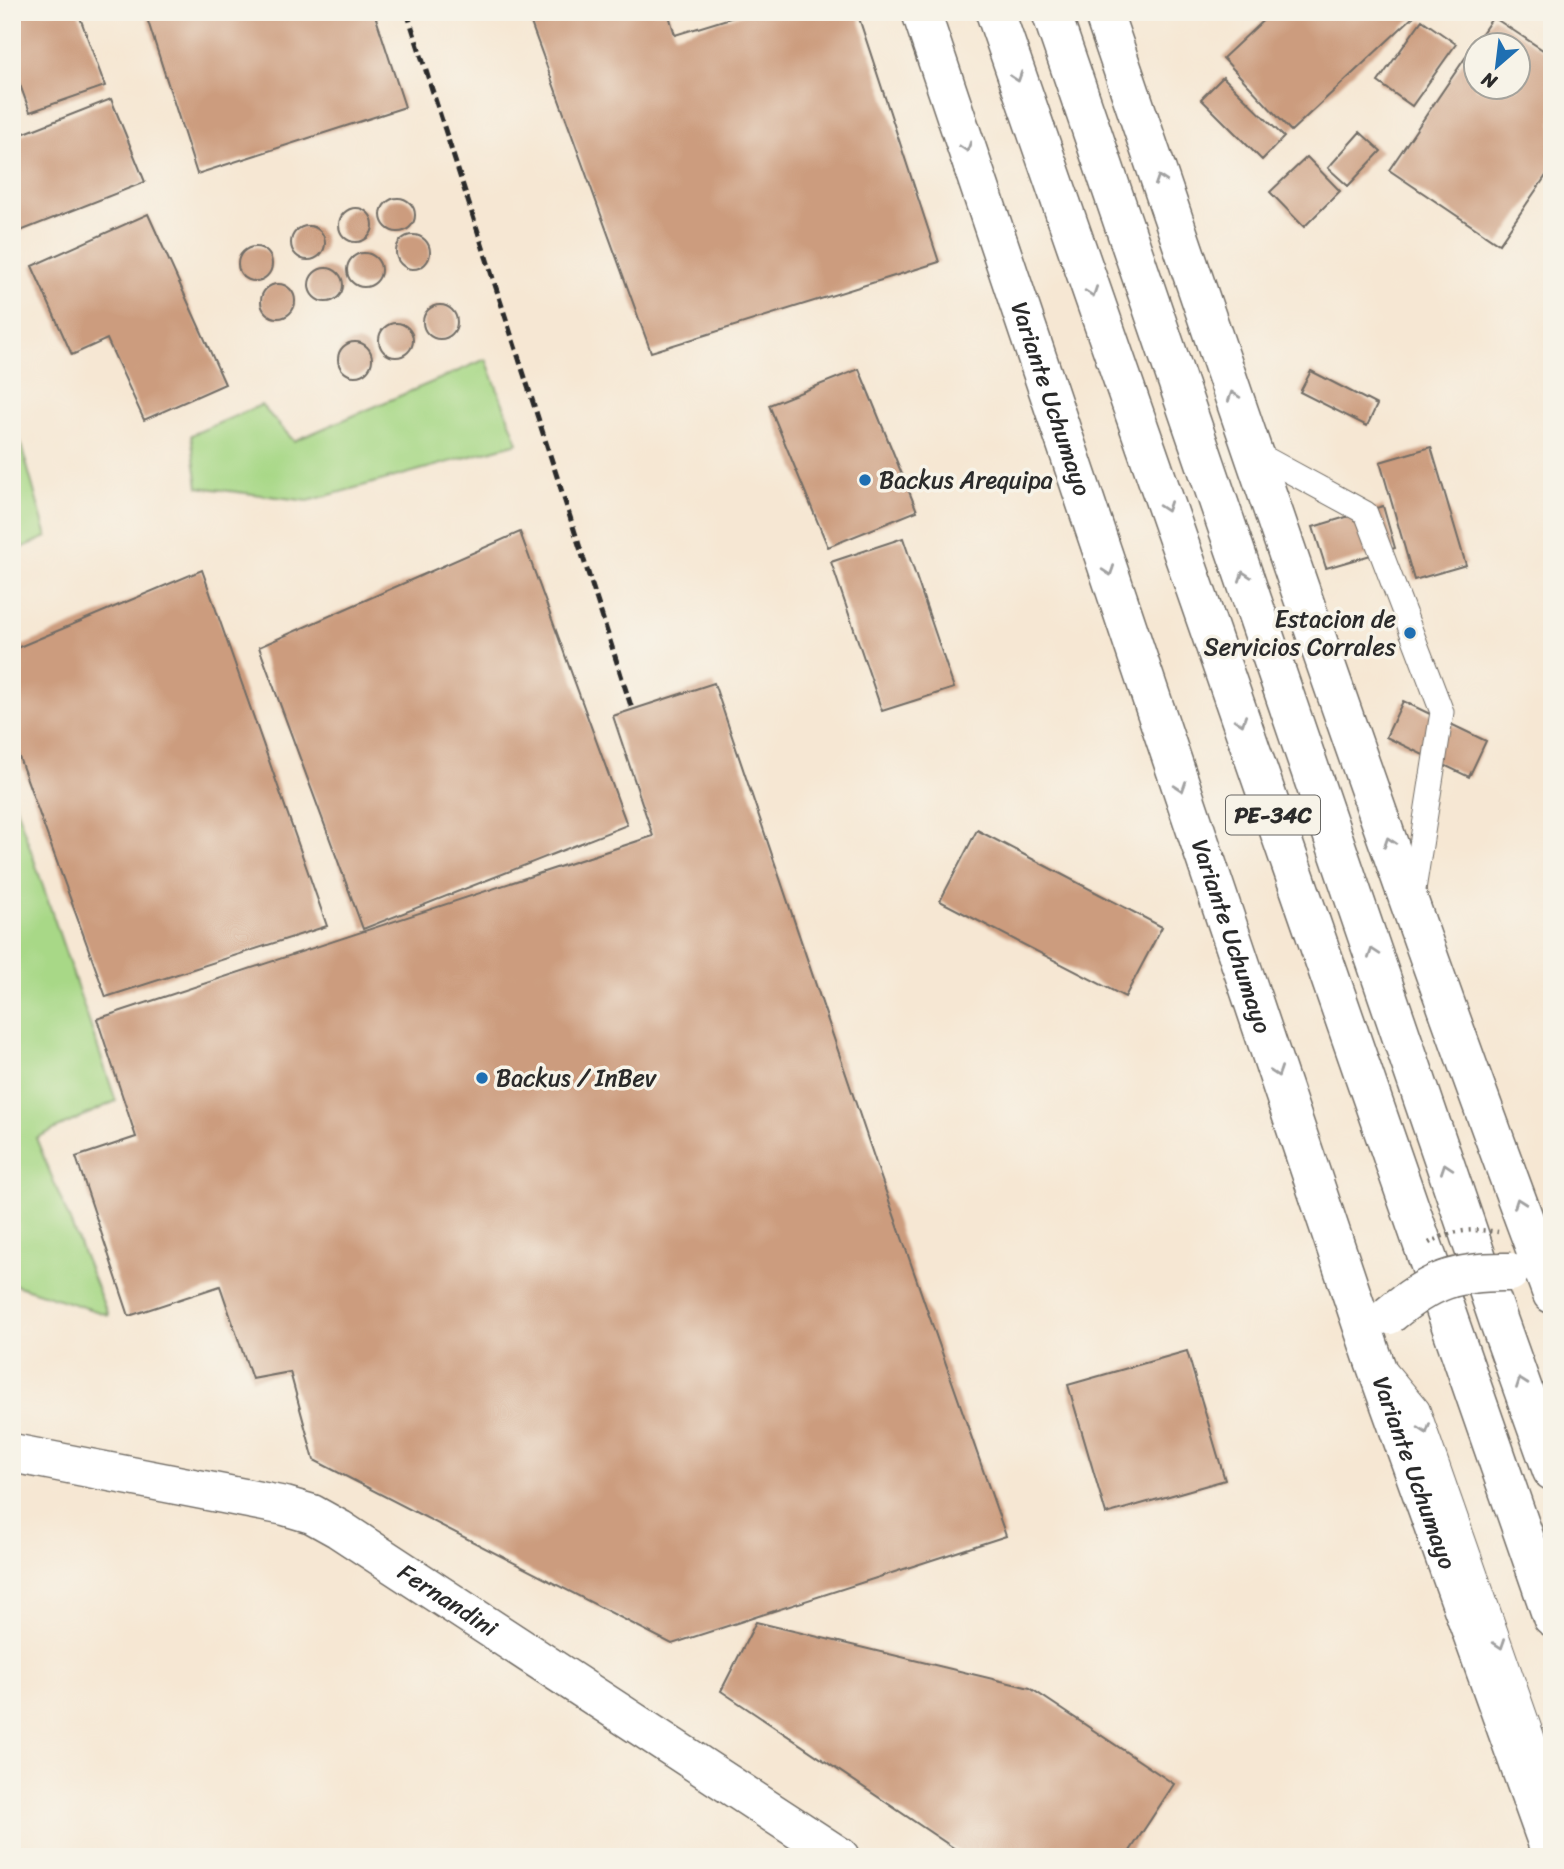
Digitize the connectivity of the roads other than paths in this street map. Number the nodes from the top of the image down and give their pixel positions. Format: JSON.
{"nodes":[{"id":1,"x":921,"y":12,"type":"edge"},
{"id":2,"x":995,"y":12,"type":"edge"},
{"id":3,"x":1052,"y":12,"type":"edge"},
{"id":4,"x":1103,"y":12,"type":"edge"},
{"id":5,"x":1252,"y":451,"type":"junction"},
{"id":6,"x":1411,"y":906,"type":"junction"},
{"id":7,"x":1551,"y":1292,"type":"edge"},
{"id":8,"x":1372,"y":1355,"type":"junction"},
{"id":9,"x":12,"y":1453,"type":"edge"},
{"id":10,"x":1552,"y":1471,"type":"edge"},
{"id":11,"x":1552,"y":1617,"type":"edge"},
{"id":12,"x":1552,"y":1792,"type":"edge"},
{"id":13,"x":1552,"y":1856,"type":"edge"},
{"id":14,"x":840,"y":1857,"type":"edge"}],
"edges":[{"from":1,"to":8,"type":"main road","name":"Variante Uchumayo","one_way":true},
{"from":2,"to":11,"type":"main road","number":"PE-34C","one_way":true},
{"from":10,"to":3,"type":"main road","number":"PE-34C","one_way":true},
{"from":5,"to":4,"type":"main road","one_way":true},
{"from":6,"to":5,"type":"main road","one_way":true},
{"from":5,"to":6,"type":"lane"},
{"from":7,"to":6,"type":"main road","one_way":true},
{"from":7,"to":8,"type":"main road","bridge":true},
{"from":8,"to":12,"type":"lane","one_way":true},
{"from":8,"to":13,"type":"main road","name":"Variante Uchumayo"},
{"from":9,"to":14,"type":"main road","name":"Fernandini"}]}
